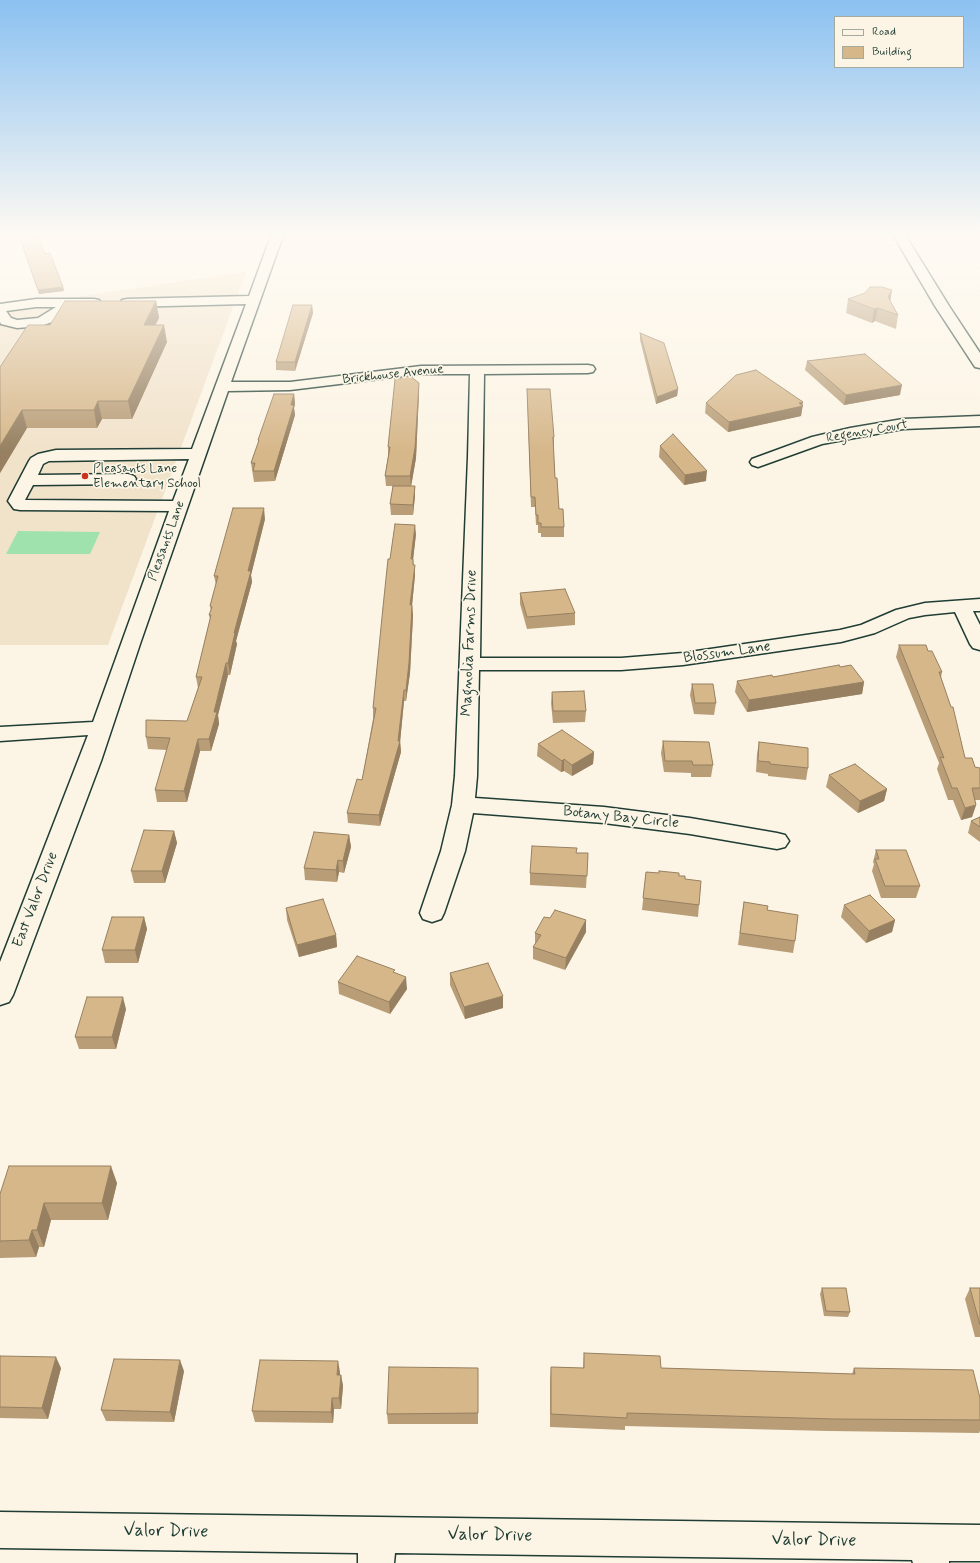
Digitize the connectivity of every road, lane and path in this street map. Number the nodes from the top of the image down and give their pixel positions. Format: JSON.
{"nodes":[{"id":1,"x":15,"y":306,"type":"edge"},
{"id":2,"x":65,"y":306,"type":"edge"},
{"id":3,"x":252,"y":306,"type":"edge"},
{"id":4,"x":942,"y":306,"type":"edge"},
{"id":5,"x":0,"y":308,"type":"edge"},
{"id":6,"x":0,"y":312,"type":"edge"},
{"id":7,"x":980,"y":364,"type":"edge"},
{"id":8,"x":588,"y":369,"type":"dead end"},
{"id":9,"x":477,"y":370,"type":"junction"},
{"id":10,"x":222,"y":387,"type":"junction"},
{"id":11,"x":980,"y":421,"type":"edge"},
{"id":12,"x":138,"y":454,"type":"junction"},
{"id":13,"x":198,"y":454,"type":"junction"},
{"id":14,"x":758,"y":462,"type":"dead end"},
{"id":15,"x":128,"y":479,"type":"junction"},
{"id":16,"x":27,"y":480,"type":"junction"},
{"id":17,"x":118,"y":506,"type":"junction"},
{"id":18,"x":179,"y":506,"type":"junction"},
{"id":19,"x":961,"y":606,"type":"junction"},
{"id":20,"x":980,"y":606,"type":"edge"},
{"id":21,"x":980,"y":644,"type":"edge"},
{"id":22,"x":470,"y":664,"type":"junction"},
{"id":23,"x":101,"y":728,"type":"junction"},
{"id":24,"x":0,"y":734,"type":"edge"},
{"id":25,"x":463,"y":804,"type":"junction"},
{"id":26,"x":64,"y":826,"type":"joint"},
{"id":27,"x":777,"y":841,"type":"dead end"},
{"id":28,"x":432,"y":913,"type":"dead end"},
{"id":29,"x":0,"y":995,"type":"edge"},
{"id":30,"x":0,"y":1530,"type":"edge"},
{"id":31,"x":980,"y":1543,"type":"edge"},
{"id":32,"x":377,"y":1549,"type":"edge"},
{"id":33,"x":928,"y":1552,"type":"edge"}],
"edges":[{"from":1,"to":5,"type":"street"},
{"from":2,"to":6,"type":"street"},
{"from":3,"to":10,"type":"street","name":"Pleasants Lane"},
{"from":4,"to":7,"type":"street"},
{"from":8,"to":9,"type":"street","name":"Brickhouse Avenue"},
{"from":9,"to":10,"type":"street","name":"Brickhouse Avenue"},
{"from":9,"to":22,"type":"street","name":"Magnolia Farms Drive"},
{"from":10,"to":13,"type":"street","name":"Pleasants Lane"},
{"from":11,"to":14,"type":"street","name":"Regency Court"},
{"from":12,"to":13,"type":"street"},
{"from":12,"to":15,"type":"street"},
{"from":12,"to":16,"type":"street"},
{"from":13,"to":18,"type":"street","name":"Pleasants Lane"},
{"from":15,"to":16,"type":"street"},
{"from":15,"to":17,"type":"street"},
{"from":16,"to":17,"type":"street"},
{"from":17,"to":18,"type":"street"},
{"from":18,"to":23,"type":"street","name":"Pleasants Lane"},
{"from":19,"to":20,"type":"street","name":"Blossum Lane"},
{"from":19,"to":21,"type":"street"},
{"from":19,"to":22,"type":"street","name":"Blossum Lane"},
{"from":22,"to":25,"type":"street","name":"Magnolia Farms Drive"},
{"from":23,"to":24,"type":"street"},
{"from":23,"to":26,"type":"street","name":"Pleasants Lane"},
{"from":25,"to":27,"type":"street","name":"Botany Bay Circle"},
{"from":25,"to":28,"type":"street","name":"Magnolia Farms Drive"},
{"from":26,"to":29,"type":"street","name":"East Valor Drive"},
{"from":30,"to":32,"type":"street","name":"Valor Drive"},
{"from":31,"to":33,"type":"street","name":"Valor Drive"},
{"from":32,"to":33,"type":"street","name":"Valor Drive"}]}
